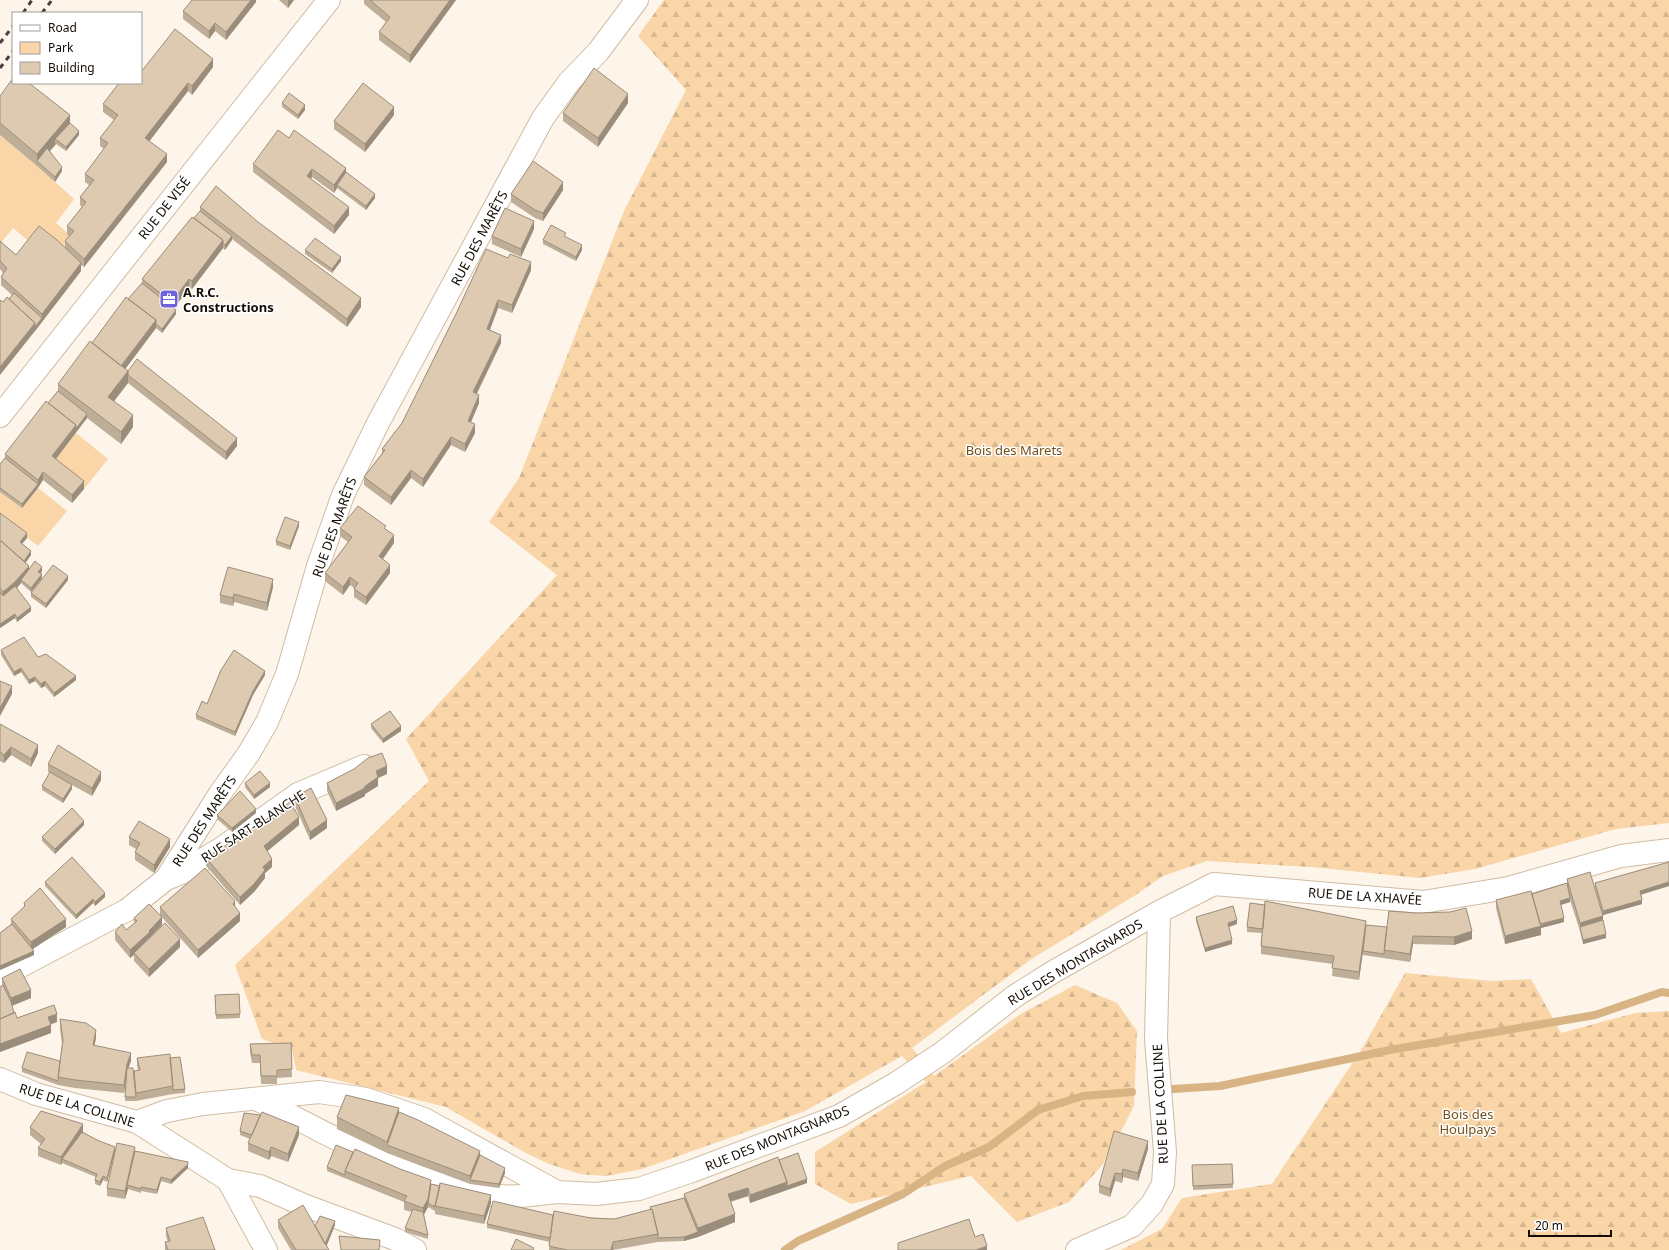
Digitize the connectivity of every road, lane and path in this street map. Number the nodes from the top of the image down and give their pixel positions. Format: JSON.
{"nodes":[{"id":1,"x":329,"y":0,"type":"edge"},
{"id":2,"x":637,"y":0,"type":"edge"},
{"id":3,"x":0,"y":416,"type":"edge"},
{"id":4,"x":364,"y":766,"type":"edge"},
{"id":5,"x":1669,"y":850,"type":"edge"},
{"id":6,"x":166,"y":879,"type":"junction"},
{"id":7,"x":1159,"y":912,"type":"junction"},
{"id":8,"x":0,"y":977,"type":"edge"},
{"id":9,"x":0,"y":1079,"type":"edge"},
{"id":10,"x":258,"y":1100,"type":"junction"},
{"id":11,"x":137,"y":1122,"type":"junction"},
{"id":12,"x":228,"y":1180,"type":"junction"},
{"id":13,"x":557,"y":1192,"type":"junction"},
{"id":14,"x":266,"y":1250,"type":"edge"},
{"id":15,"x":415,"y":1250,"type":"edge"},
{"id":16,"x":1077,"y":1250,"type":"edge"}],
"edges":[{"from":1,"to":3,"type":"street","name":"RUE DE VISÉ"},
{"from":2,"to":6,"type":"street","name":"RUE DES MARÊTS"},
{"from":4,"to":6,"type":"street","name":"RUE SART-BLANCHE"},
{"from":5,"to":7,"type":"street","name":"RUE DE LA XHAVÉE"},
{"from":6,"to":8,"type":"street","name":"RUE DES MARÊTS"},
{"from":7,"to":13,"type":"street","name":"RUE DES MONTAGNARDS"},
{"from":7,"to":16,"type":"street","name":"RUE DE LA COLLINE"},
{"from":9,"to":11,"type":"street","name":"RUE DE LA COLLINE"},
{"from":10,"to":11,"type":"street","name":"RUE DES MONTAGNARDS"},
{"from":10,"to":13,"type":"street","name":"RUE DES MONTAGNARDS"},
{"from":10,"to":13,"type":"street","name":"RUE DES MONTAGNARDS"},
{"from":11,"to":12,"type":"street","name":"RUE DE LA COLLINE"},
{"from":12,"to":14,"type":"street","name":"RUE DE LA COLLINE"},
{"from":12,"to":15,"type":"street"}]}
